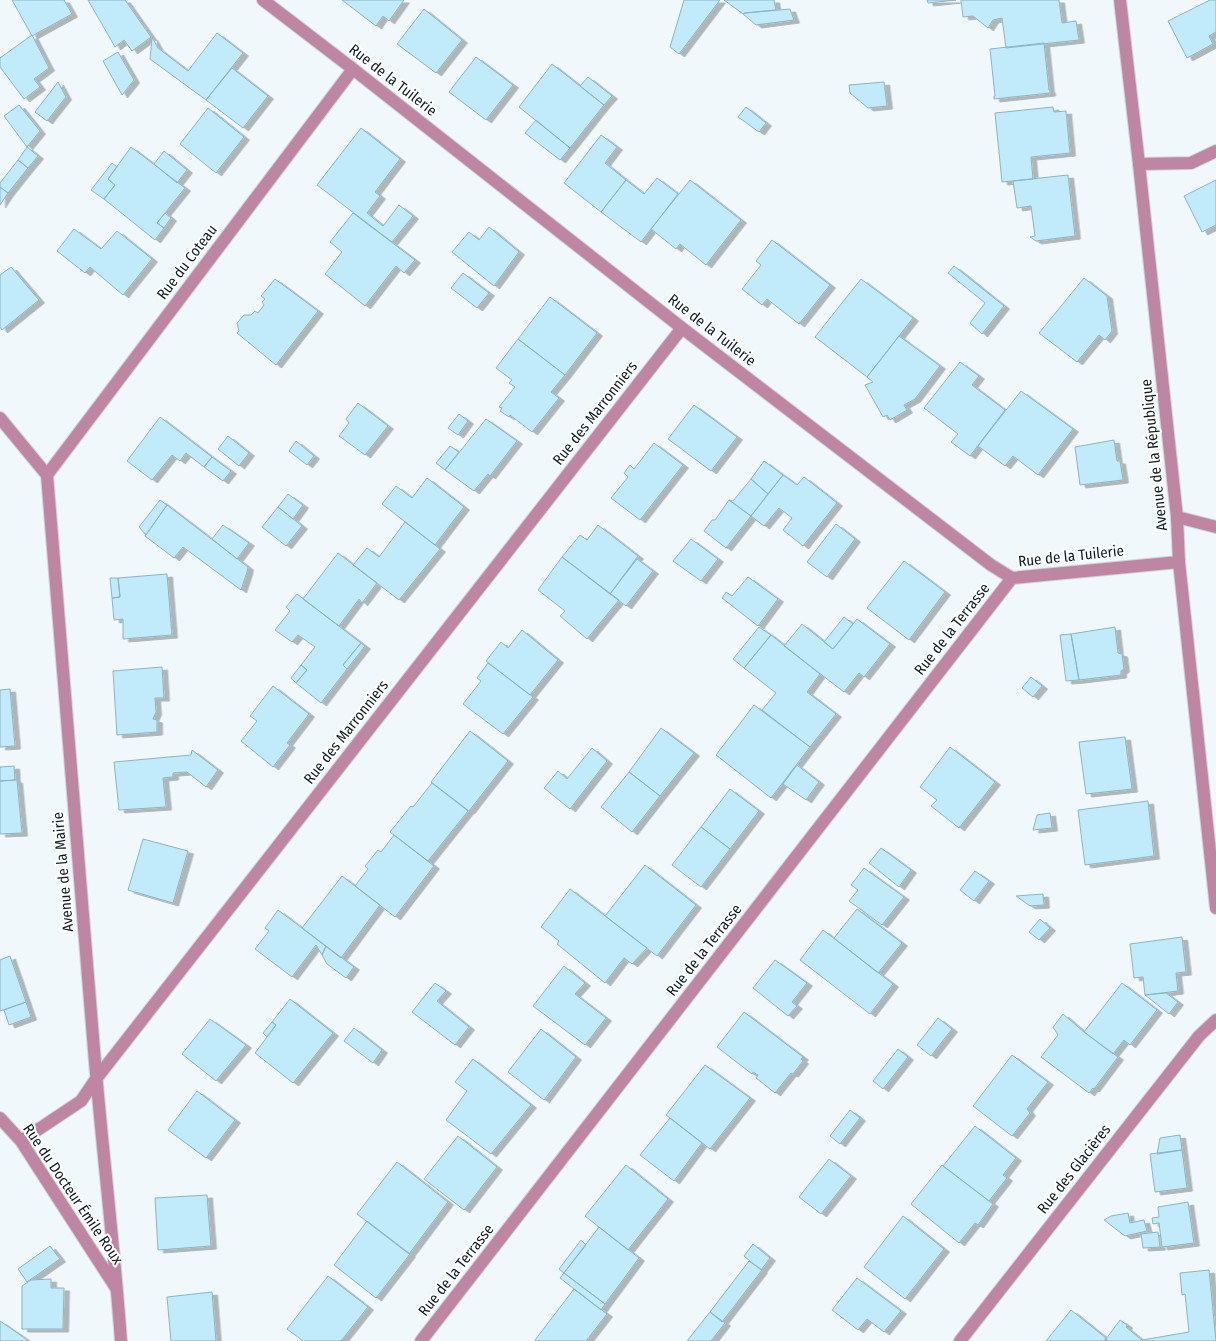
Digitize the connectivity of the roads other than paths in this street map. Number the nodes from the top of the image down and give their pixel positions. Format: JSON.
{"nodes":[{"id":1,"x":263,"y":0,"type":"edge"},
{"id":2,"x":1120,"y":0,"type":"edge"},
{"id":3,"x":353,"y":69,"type":"junction"},
{"id":4,"x":1216,"y":150,"type":"edge"},
{"id":5,"x":1139,"y":164,"type":"junction"},
{"id":6,"x":682,"y":328,"type":"junction"},
{"id":7,"x":0,"y":418,"type":"edge"},
{"id":8,"x":47,"y":475,"type":"junction"},
{"id":9,"x":1177,"y":517,"type":"junction"},
{"id":10,"x":1216,"y":528,"type":"edge"},
{"id":11,"x":1179,"y":562,"type":"junction"},
{"id":12,"x":1012,"y":578,"type":"junction"},
{"id":13,"x":1216,"y":908,"type":"edge"},
{"id":14,"x":1216,"y":1020,"type":"edge"},
{"id":15,"x":96,"y":1079,"type":"junction"},
{"id":16,"x":0,"y":1118,"type":"edge"},
{"id":17,"x":20,"y":1141,"type":"junction"},
{"id":18,"x":117,"y":1290,"type":"junction"},
{"id":19,"x":121,"y":1341,"type":"edge"},
{"id":20,"x":422,"y":1341,"type":"edge"},
{"id":21,"x":960,"y":1341,"type":"edge"}],
"edges":[{"from":1,"to":3,"type":"street","name":"Rue de la Tuilerie"},
{"from":2,"to":5,"type":"street","name":"Avenue de la République"},
{"from":3,"to":6,"type":"street","name":"Rue de la Tuilerie"},
{"from":3,"to":8,"type":"street","name":"Rue du Coteau"},
{"from":4,"to":5,"type":"street"},
{"from":5,"to":9,"type":"street","name":"Avenue de la République"},
{"from":6,"to":12,"type":"street","name":"Rue de la Tuilerie"},
{"from":6,"to":15,"type":"street","name":"Rue des Marronniers"},
{"from":7,"to":8,"type":"street"},
{"from":8,"to":15,"type":"street","name":"Avenue de la Mairie"},
{"from":9,"to":10,"type":"street"},
{"from":9,"to":11,"type":"street","name":"Avenue de la République"},
{"from":11,"to":12,"type":"street","name":"Rue de la Tuilerie"},
{"from":11,"to":13,"type":"street","name":"Avenue de la République"},
{"from":12,"to":20,"type":"street","name":"Rue de la Terrasse"},
{"from":14,"to":21,"type":"street","name":"Rue des Glacières"},
{"from":15,"to":17,"type":"street","name":"Rue des Marronniers"},
{"from":15,"to":18,"type":"street","name":"Avenue de la Mairie"},
{"from":16,"to":17,"type":"street","name":"Rue du Docteur Émile Roux"},
{"from":17,"to":18,"type":"street","name":"Rue du Docteur Émile Roux"},
{"from":18,"to":19,"type":"street","name":"Avenue de la Mairie"}]}
